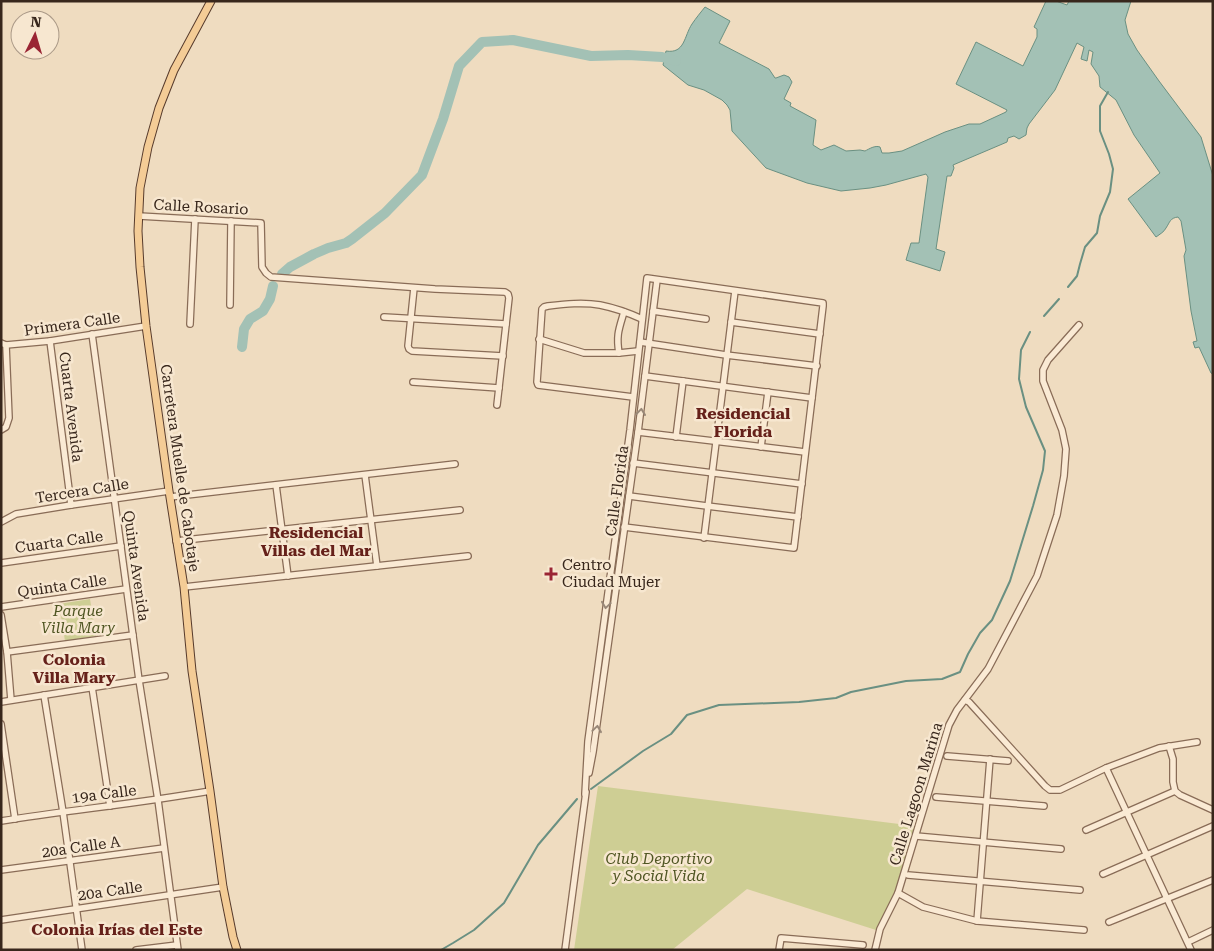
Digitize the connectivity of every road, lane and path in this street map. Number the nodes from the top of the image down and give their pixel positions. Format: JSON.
{"nodes":[{"id":1,"x":211,"y":1,"type":"edge"},
{"id":2,"x":139,"y":216,"type":"junction"},
{"id":3,"x":195,"y":219,"type":"junction"},
{"id":4,"x":231,"y":221,"type":"junction"},
{"id":5,"x":657,"y":280,"type":"junction"},
{"id":6,"x":414,"y":288,"type":"junction"},
{"id":7,"x":735,"y":291,"type":"junction"},
{"id":8,"x":230,"y":305,"type":"dead end"},
{"id":9,"x":653,"y":311,"type":"junction"},
{"id":10,"x":624,"y":312,"type":"junction"},
{"id":11,"x":384,"y":317,"type":"dead end"},
{"id":12,"x":411,"y":319,"type":"junction"},
{"id":13,"x":642,"y":319,"type":"junction"},
{"id":14,"x":706,"y":319,"type":"dead end"},
{"id":15,"x":731,"y":322,"type":"junction"},
{"id":16,"x":190,"y":324,"type":"dead end"},
{"id":17,"x":506,"y":324,"type":"junction"},
{"id":18,"x":1079,"y":325,"type":"dead end"},
{"id":19,"x":146,"y":326,"type":"junction"},
{"id":20,"x":92,"y":334,"type":"junction"},
{"id":21,"x":820,"y":334,"type":"junction"},
{"id":22,"x":539,"y":339,"type":"junction"},
{"id":23,"x":50,"y":341,"type":"junction"},
{"id":24,"x":640,"y":342,"type":"junction"},
{"id":25,"x":4,"y":344,"type":"edge"},
{"id":26,"x":649,"y":344,"type":"junction"},
{"id":27,"x":638,"y":351,"type":"junction"},
{"id":28,"x":619,"y":353,"type":"junction"},
{"id":29,"x":726,"y":355,"type":"junction"},
{"id":30,"x":503,"y":356,"type":"junction"},
{"id":31,"x":817,"y":366,"type":"junction"},
{"id":32,"x":4,"y":372,"type":"edge"},
{"id":33,"x":645,"y":376,"type":"junction"},
{"id":34,"x":682,"y":381,"type":"junction"},
{"id":35,"x":413,"y":382,"type":"dead end"},
{"id":36,"x":722,"y":387,"type":"junction"},
{"id":37,"x":499,"y":388,"type":"junction"},
{"id":38,"x":768,"y":392,"type":"junction"},
{"id":39,"x":633,"y":397,"type":"junction"},
{"id":40,"x":812,"y":398,"type":"junction"},
{"id":41,"x":497,"y":405,"type":"dead end"},
{"id":42,"x":4,"y":428,"type":"edge"},
{"id":43,"x":638,"y":432,"type":"junction"},
{"id":44,"x":676,"y":437,"type":"junction"},
{"id":45,"x":716,"y":442,"type":"junction"},
{"id":46,"x":761,"y":447,"type":"junction"},
{"id":47,"x":805,"y":452,"type":"junction"},
{"id":48,"x":455,"y":464,"type":"dead end"},
{"id":49,"x":633,"y":464,"type":"junction"},
{"id":50,"x":365,"y":474,"type":"junction"},
{"id":51,"x":712,"y":474,"type":"junction"},
{"id":52,"x":802,"y":484,"type":"junction"},
{"id":53,"x":276,"y":485,"type":"junction"},
{"id":54,"x":169,"y":494,"type":"junction"},
{"id":55,"x":629,"y":496,"type":"junction"},
{"id":56,"x":114,"y":498,"type":"junction"},
{"id":57,"x":71,"y":505,"type":"junction"},
{"id":58,"x":708,"y":506,"type":"junction"},
{"id":59,"x":460,"y":510,"type":"dead end"},
{"id":60,"x":798,"y":517,"type":"junction"},
{"id":61,"x":370,"y":520,"type":"junction"},
{"id":62,"x":1,"y":522,"type":"edge"},
{"id":63,"x":624,"y":527,"type":"junction"},
{"id":64,"x":281,"y":530,"type":"junction"},
{"id":65,"x":704,"y":538,"type":"junction"},
{"id":66,"x":176,"y":541,"type":"junction"},
{"id":67,"x":121,"y":546,"type":"junction"},
{"id":68,"x":468,"y":556,"type":"dead end"},
{"id":69,"x":1,"y":563,"type":"edge"},
{"id":70,"x":376,"y":566,"type":"junction"},
{"id":71,"x":288,"y":576,"type":"junction"},
{"id":72,"x":184,"y":587,"type":"junction"},
{"id":73,"x":126,"y":589,"type":"junction"},
{"id":74,"x":1,"y":606,"type":"edge"},
{"id":75,"x":1,"y":615,"type":"edge"},
{"id":76,"x":133,"y":635,"type":"junction"},
{"id":77,"x":7,"y":652,"type":"junction"},
{"id":78,"x":165,"y":676,"type":"dead end"},
{"id":79,"x":139,"y":680,"type":"junction"},
{"id":80,"x":92,"y":687,"type":"junction"},
{"id":81,"x":44,"y":695,"type":"junction"},
{"id":82,"x":11,"y":700,"type":"junction"},
{"id":83,"x":965,"y":700,"type":"junction"},
{"id":84,"x":1,"y":702,"type":"edge"},
{"id":85,"x":1,"y":724,"type":"edge"},
{"id":86,"x":1197,"y":742,"type":"dead end"},
{"id":87,"x":1170,"y":746,"type":"junction"},
{"id":88,"x":947,"y":756,"type":"dead end"},
{"id":89,"x":990,"y":759,"type":"junction"},
{"id":90,"x":1008,"y":761,"type":"dead end"},
{"id":91,"x":1106,"y":768,"type":"junction"},
{"id":92,"x":210,"y":791,"type":"junction"},
{"id":93,"x":1176,"y":791,"type":"junction"},
{"id":94,"x":585,"y":794,"type":"junction"},
{"id":95,"x":936,"y":797,"type":"dead end"},
{"id":96,"x":158,"y":800,"type":"junction"},
{"id":97,"x":987,"y":801,"type":"junction"},
{"id":98,"x":110,"y":806,"type":"junction"},
{"id":99,"x":1044,"y":806,"type":"dead end"},
{"id":100,"x":1213,"y":810,"type":"edge"},
{"id":101,"x":64,"y":812,"type":"junction"},
{"id":102,"x":1127,"y":812,"type":"junction"},
{"id":103,"x":15,"y":819,"type":"junction"},
{"id":104,"x":1,"y":821,"type":"edge"},
{"id":105,"x":1213,"y":826,"type":"edge"},
{"id":106,"x":1086,"y":830,"type":"dead end"},
{"id":107,"x":916,"y":836,"type":"junction"},
{"id":108,"x":984,"y":842,"type":"junction"},
{"id":109,"x":164,"y":848,"type":"junction"},
{"id":110,"x":1061,"y":848,"type":"dead end"},
{"id":111,"x":1147,"y":854,"type":"junction"},
{"id":112,"x":69,"y":861,"type":"junction"},
{"id":113,"x":1,"y":870,"type":"edge"},
{"id":114,"x":1103,"y":874,"type":"dead end"},
{"id":115,"x":908,"y":875,"type":"dead end"},
{"id":116,"x":1213,"y":880,"type":"edge"},
{"id":117,"x":980,"y":882,"type":"junction"},
{"id":118,"x":223,"y":887,"type":"junction"},
{"id":119,"x":1080,"y":890,"type":"dead end"},
{"id":120,"x":898,"y":893,"type":"junction"},
{"id":121,"x":171,"y":895,"type":"junction"},
{"id":122,"x":1167,"y":898,"type":"junction"},
{"id":123,"x":76,"y":909,"type":"junction"},
{"id":124,"x":1,"y":920,"type":"edge"},
{"id":125,"x":977,"y":921,"type":"junction"},
{"id":126,"x":1109,"y":922,"type":"dead end"},
{"id":127,"x":1084,"y":930,"type":"dead end"},
{"id":128,"x":1213,"y":930,"type":"edge"},
{"id":129,"x":1188,"y":942,"type":"junction"},
{"id":130,"x":863,"y":945,"type":"dead end"},
{"id":131,"x":177,"y":947,"type":"edge"},
{"id":132,"x":82,"y":950,"type":"edge"},
{"id":133,"x":136,"y":950,"type":"edge"},
{"id":134,"x":237,"y":950,"type":"edge"},
{"id":135,"x":565,"y":950,"type":"edge"},
{"id":136,"x":779,"y":950,"type":"edge"},
{"id":137,"x":875,"y":950,"type":"edge"},
{"id":138,"x":1191,"y":950,"type":"edge"}],
"edges":[{"from":1,"to":2,"type":"main road","name":"Carretera Muelle de Cabotaje"},
{"from":2,"to":3,"type":"street","name":"Calle Rosario"},
{"from":2,"to":19,"type":"main road","name":"Carretera Muelle de Cabotaje"},
{"from":3,"to":4,"type":"street","name":"Calle Rosario"},
{"from":3,"to":16,"type":"street"},
{"from":4,"to":6,"type":"street","name":"Calle Rosario"},
{"from":4,"to":8,"type":"street"},
{"from":5,"to":7,"type":"street"},
{"from":5,"to":9,"type":"street","name":"Calle Florida"},
{"from":5,"to":13,"type":"street","name":"Calle Florida"},
{"from":6,"to":12,"type":"street"},
{"from":6,"to":17,"type":"street"},
{"from":7,"to":15,"type":"street"},
{"from":7,"to":21,"type":"street"},
{"from":9,"to":14,"type":"street"},
{"from":9,"to":26,"type":"street","name":"Calle Florida"},
{"from":10,"to":13,"type":"street"},
{"from":10,"to":22,"type":"street"},
{"from":10,"to":28,"type":"street"},
{"from":11,"to":12,"type":"street"},
{"from":12,"to":17,"type":"street"},
{"from":12,"to":30,"type":"street"},
{"from":13,"to":24,"type":"street","name":"Calle Florida"},
{"from":15,"to":21,"type":"street"},
{"from":15,"to":29,"type":"street"},
{"from":17,"to":30,"type":"street"},
{"from":18,"to":83,"type":"street","name":"Calle Lagoon Marina"},
{"from":19,"to":20,"type":"street","name":"Primera Calle"},
{"from":19,"to":54,"type":"main road","name":"Carretera Muelle de Cabotaje"},
{"from":20,"to":23,"type":"street","name":"Primera Calle"},
{"from":20,"to":56,"type":"street","name":"Quinta Avenida"},
{"from":21,"to":31,"type":"street"},
{"from":22,"to":28,"type":"street"},
{"from":22,"to":39,"type":"street"},
{"from":23,"to":25,"type":"street","name":"Primera Calle"},
{"from":23,"to":57,"type":"street","name":"Cuarta Avenida"},
{"from":24,"to":26,"type":"street"},
{"from":24,"to":27,"type":"street","name":"Calle Florida"},
{"from":25,"to":32,"type":"street"},
{"from":26,"to":29,"type":"street"},
{"from":26,"to":33,"type":"street","name":"Calle Florida"},
{"from":27,"to":28,"type":"street"},
{"from":27,"to":39,"type":"street","name":"Calle Florida"},
{"from":29,"to":31,"type":"street"},
{"from":29,"to":36,"type":"street"},
{"from":30,"to":37,"type":"street"},
{"from":31,"to":40,"type":"street"},
{"from":32,"to":42,"type":"street"},
{"from":33,"to":34,"type":"street"},
{"from":43,"to":33,"type":"street","name":"Calle Florida","one_way":true},
{"from":34,"to":36,"type":"street"},
{"from":34,"to":44,"type":"street"},
{"from":35,"to":37,"type":"street"},
{"from":36,"to":38,"type":"street"},
{"from":36,"to":45,"type":"street"},
{"from":37,"to":41,"type":"street"},
{"from":38,"to":40,"type":"street"},
{"from":38,"to":46,"type":"street"},
{"from":39,"to":94,"type":"street","name":"Calle Florida","one_way":true},
{"from":40,"to":47,"type":"street"},
{"from":43,"to":44,"type":"street"},
{"from":43,"to":49,"type":"street","name":"Calle Florida"},
{"from":44,"to":45,"type":"street"},
{"from":45,"to":46,"type":"street"},
{"from":45,"to":51,"type":"street"},
{"from":46,"to":47,"type":"street"},
{"from":47,"to":52,"type":"street"},
{"from":48,"to":50,"type":"street","name":"Tercera Calle"},
{"from":49,"to":51,"type":"street"},
{"from":49,"to":55,"type":"street","name":"Calle Florida"},
{"from":50,"to":53,"type":"street","name":"Tercera Calle"},
{"from":50,"to":61,"type":"street"},
{"from":51,"to":52,"type":"street"},
{"from":51,"to":58,"type":"street"},
{"from":52,"to":60,"type":"street"},
{"from":53,"to":54,"type":"street","name":"Tercera Calle"},
{"from":53,"to":64,"type":"street"},
{"from":54,"to":56,"type":"street","name":"Tercera Calle"},
{"from":54,"to":66,"type":"main road","name":"Carretera Muelle de Cabotaje"},
{"from":55,"to":58,"type":"street"},
{"from":55,"to":63,"type":"street","name":"Calle Florida"},
{"from":56,"to":57,"type":"street","name":"Tercera Calle"},
{"from":56,"to":67,"type":"street","name":"Quinta Avenida"},
{"from":57,"to":62,"type":"street","name":"Tercera Calle"},
{"from":58,"to":60,"type":"street"},
{"from":58,"to":65,"type":"street"},
{"from":59,"to":61,"type":"street"},
{"from":60,"to":65,"type":"street"},
{"from":61,"to":64,"type":"street"},
{"from":61,"to":70,"type":"street"},
{"from":63,"to":65,"type":"street"},
{"from":94,"to":63,"type":"street","name":"Calle Florida","one_way":true},
{"from":64,"to":66,"type":"street"},
{"from":64,"to":71,"type":"street"},
{"from":66,"to":72,"type":"main road","name":"Carretera Muelle de Cabotaje"},
{"from":67,"to":69,"type":"street","name":"Cuarta Calle"},
{"from":67,"to":73,"type":"street","name":"Quinta Avenida"},
{"from":68,"to":70,"type":"street"},
{"from":70,"to":71,"type":"street"},
{"from":71,"to":72,"type":"street"},
{"from":72,"to":92,"type":"main road","name":"Carretera Muelle de Cabotaje"},
{"from":73,"to":74,"type":"street","name":"Quinta Calle"},
{"from":73,"to":76,"type":"street","name":"Quinta Avenida"},
{"from":75,"to":77,"type":"street"},
{"from":76,"to":77,"type":"street"},
{"from":76,"to":79,"type":"street","name":"Quinta Avenida"},
{"from":77,"to":82,"type":"street"},
{"from":78,"to":79,"type":"street"},
{"from":79,"to":80,"type":"street"},
{"from":79,"to":96,"type":"street","name":"Quinta Avenida"},
{"from":80,"to":81,"type":"street"},
{"from":80,"to":98,"type":"street"},
{"from":81,"to":82,"type":"street"},
{"from":81,"to":101,"type":"street"},
{"from":82,"to":84,"type":"street"},
{"from":83,"to":91,"type":"street"},
{"from":83,"to":107,"type":"street","name":"Calle Lagoon Marina"},
{"from":85,"to":103,"type":"street"},
{"from":86,"to":87,"type":"street"},
{"from":87,"to":91,"type":"street"},
{"from":87,"to":93,"type":"street"},
{"from":88,"to":89,"type":"street"},
{"from":89,"to":90,"type":"street"},
{"from":89,"to":97,"type":"street"},
{"from":91,"to":102,"type":"street"},
{"from":92,"to":96,"type":"street","name":"19a Calle"},
{"from":92,"to":118,"type":"main road","name":"Carretera Muelle de Cabotaje"},
{"from":93,"to":100,"type":"street"},
{"from":93,"to":102,"type":"street"},
{"from":94,"to":135,"type":"street","name":"Calle Florida"},
{"from":95,"to":97,"type":"street"},
{"from":96,"to":98,"type":"street","name":"19a Calle"},
{"from":96,"to":109,"type":"street","name":"Quinta Avenida"},
{"from":97,"to":99,"type":"street"},
{"from":97,"to":108,"type":"street"},
{"from":98,"to":101,"type":"street","name":"19a Calle"},
{"from":101,"to":103,"type":"street","name":"19a Calle"},
{"from":101,"to":112,"type":"street"},
{"from":102,"to":106,"type":"street"},
{"from":102,"to":111,"type":"street"},
{"from":103,"to":104,"type":"street","name":"19a Calle"},
{"from":105,"to":111,"type":"street"},
{"from":107,"to":108,"type":"street"},
{"from":107,"to":120,"type":"street","name":"Calle Lagoon Marina"},
{"from":108,"to":110,"type":"street"},
{"from":108,"to":117,"type":"street"},
{"from":109,"to":112,"type":"street","name":"20a Calle A"},
{"from":109,"to":121,"type":"street","name":"Quinta Avenida"},
{"from":111,"to":114,"type":"street"},
{"from":111,"to":122,"type":"street"},
{"from":112,"to":113,"type":"street","name":"20a Calle A"},
{"from":112,"to":123,"type":"street"},
{"from":115,"to":117,"type":"street"},
{"from":116,"to":122,"type":"street"},
{"from":117,"to":119,"type":"street"},
{"from":117,"to":125,"type":"street"},
{"from":118,"to":121,"type":"street","name":"20a Calle"},
{"from":118,"to":134,"type":"main road","name":"Carretera Muelle de Cabotaje"},
{"from":120,"to":125,"type":"street"},
{"from":120,"to":137,"type":"street","name":"Calle Lagoon Marina"},
{"from":121,"to":123,"type":"street","name":"20a Calle"},
{"from":121,"to":131,"type":"street","name":"Quinta Avenida"},
{"from":122,"to":126,"type":"street"},
{"from":122,"to":129,"type":"street"},
{"from":123,"to":124,"type":"street","name":"20a Calle"},
{"from":123,"to":132,"type":"street"},
{"from":125,"to":127,"type":"street"},
{"from":128,"to":129,"type":"street"},
{"from":129,"to":138,"type":"street"},
{"from":130,"to":136,"type":"street"},
{"from":131,"to":133,"type":"street"}]}
